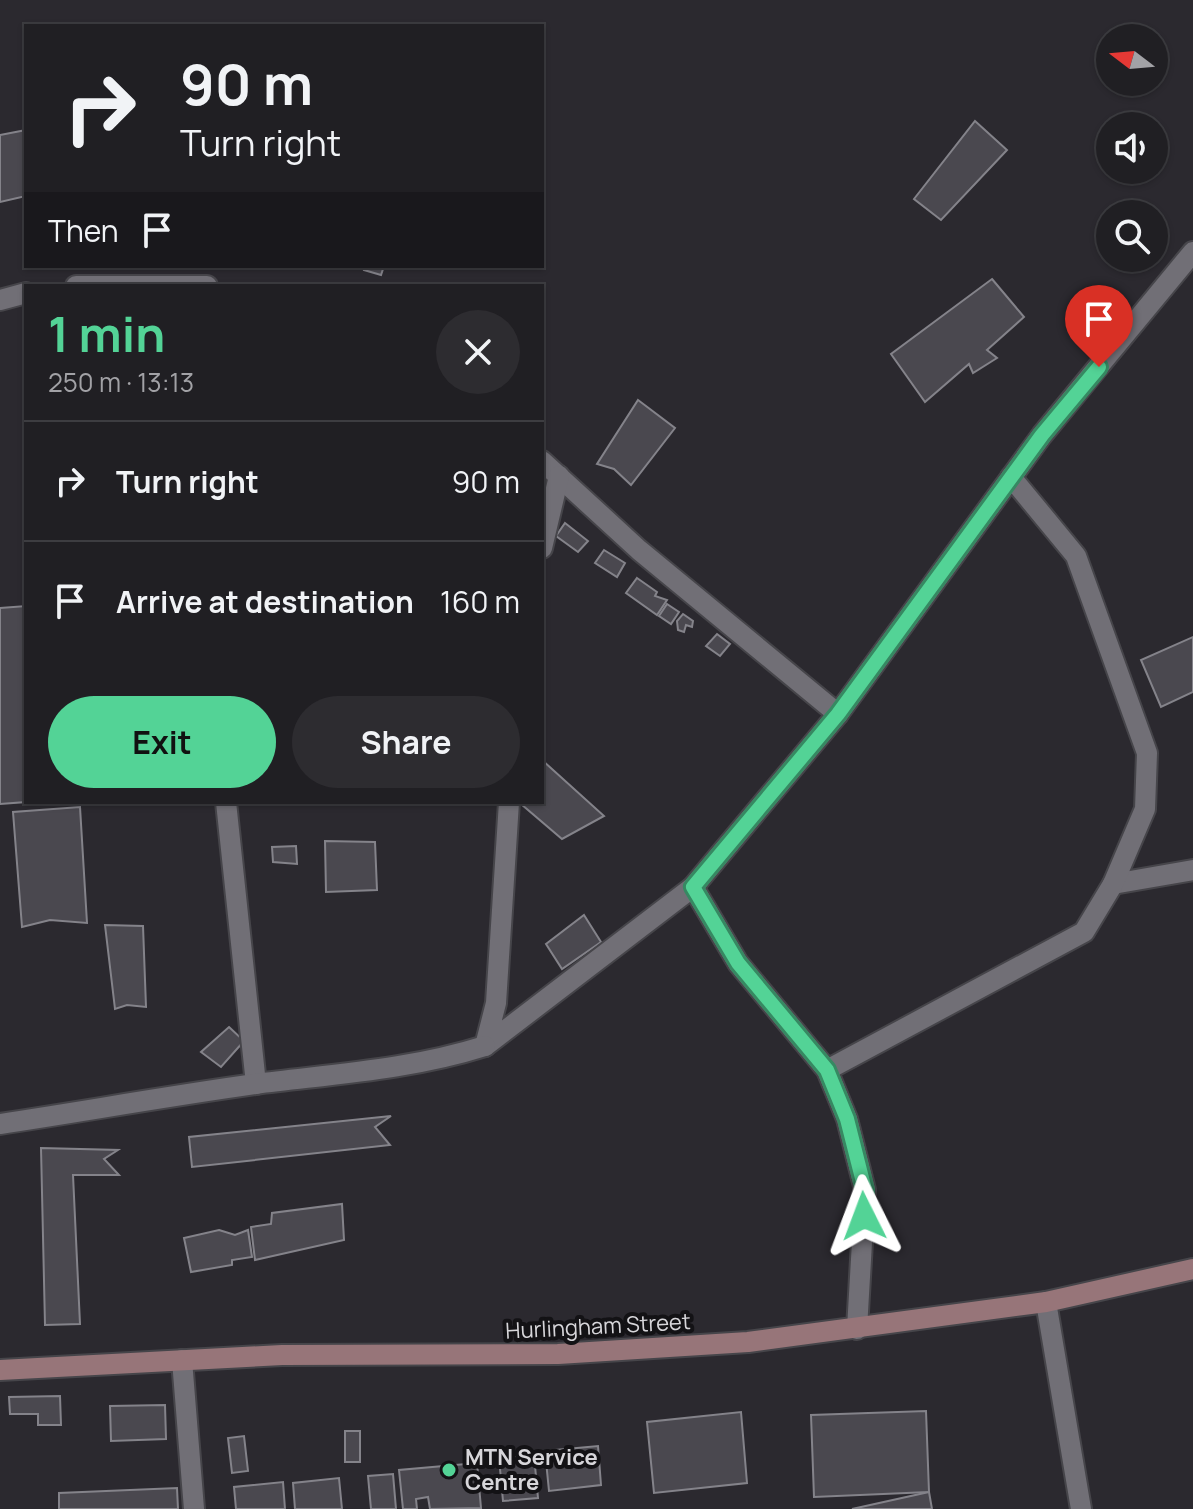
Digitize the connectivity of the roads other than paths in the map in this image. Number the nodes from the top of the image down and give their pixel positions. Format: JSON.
{"nodes":[{"id":1,"x":1193,"y":252,"type":"edge"},
{"id":2,"x":24,"y":294,"type":"edge"},
{"id":3,"x":0,"y":300,"type":"edge"},
{"id":4,"x":544,"y":463,"type":"edge"},
{"id":5,"x":559,"y":476,"type":"junction"},
{"id":6,"x":1011,"y":477,"type":"junction"},
{"id":7,"x":544,"y":540,"type":"edge"},
{"id":8,"x":838,"y":714,"type":"junction"},
{"id":9,"x":226,"y":804,"type":"edge"},
{"id":10,"x":509,"y":804,"type":"edge"},
{"id":11,"x":1193,"y":870,"type":"edge"},
{"id":12,"x":1113,"y":884,"type":"junction"},
{"id":13,"x":693,"y":887,"type":"junction"},
{"id":14,"x":485,"y":1046,"type":"junction"},
{"id":15,"x":827,"y":1070,"type":"junction"},
{"id":16,"x":256,"y":1084,"type":"junction"},
{"id":17,"x":0,"y":1124,"type":"edge"},
{"id":18,"x":1193,"y":1269,"type":"edge"},
{"id":19,"x":1046,"y":1302,"type":"junction"},
{"id":20,"x":857,"y":1329,"type":"junction"},
{"id":21,"x":182,"y":1360,"type":"junction"},
{"id":22,"x":0,"y":1369,"type":"edge"},
{"id":23,"x":194,"y":1509,"type":"edge"},
{"id":24,"x":1081,"y":1509,"type":"edge"}],
"edges":[{"from":1,"to":6,"type":"street"},
{"from":2,"to":3,"type":"street"},
{"from":4,"to":5,"type":"street"},
{"from":5,"to":7,"type":"street"},
{"from":5,"to":8,"type":"street"},
{"from":6,"to":8,"type":"street"},
{"from":6,"to":12,"type":"street"},
{"from":8,"to":13,"type":"street"},
{"from":9,"to":16,"type":"street"},
{"from":10,"to":14,"type":"street"},
{"from":11,"to":12,"type":"street"},
{"from":12,"to":15,"type":"street"},
{"from":13,"to":14,"type":"street"},
{"from":13,"to":15,"type":"street"},
{"from":14,"to":16,"type":"street"},
{"from":15,"to":20,"type":"street"},
{"from":16,"to":17,"type":"street"},
{"from":18,"to":19,"type":"street","name":"Hurlingham Street"},
{"from":19,"to":20,"type":"street","name":"Hurlingham Street"},
{"from":19,"to":24,"type":"street"},
{"from":20,"to":21,"type":"street","name":"Hurlingham Street"},
{"from":21,"to":22,"type":"street","name":"Hurlingham Street"},
{"from":21,"to":23,"type":"street"}]}
